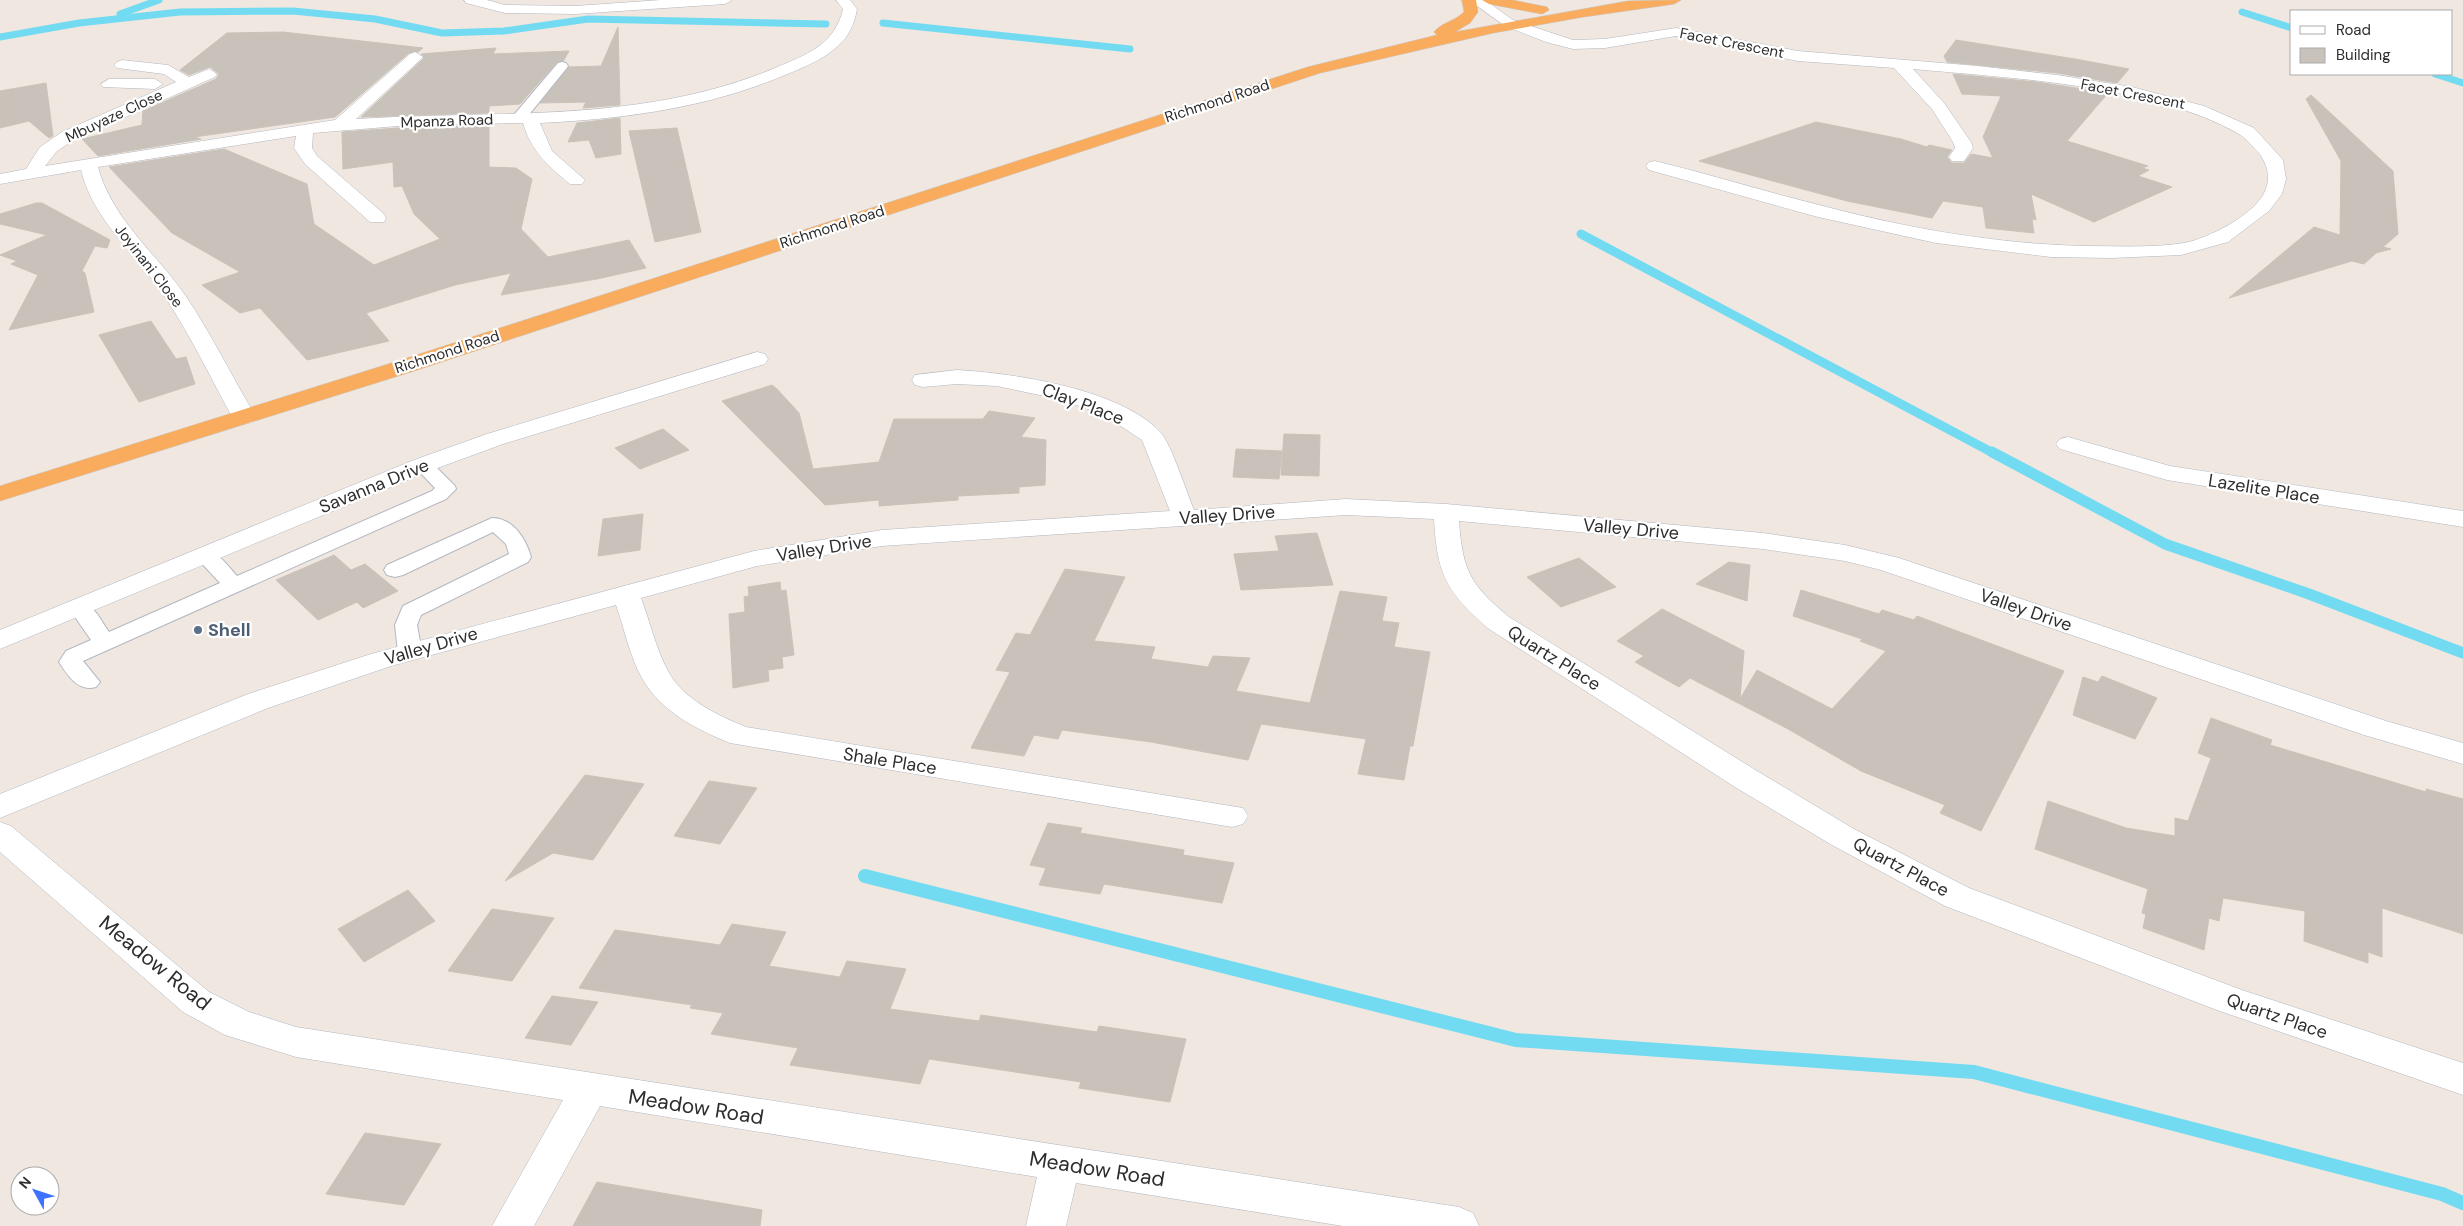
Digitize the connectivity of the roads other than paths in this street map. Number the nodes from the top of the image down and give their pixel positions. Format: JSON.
{"nodes":[{"id":1,"x":470,"y":0,"type":"edge"},
{"id":2,"x":725,"y":0,"type":"edge"},
{"id":3,"x":843,"y":0,"type":"edge"},
{"id":4,"x":1469,"y":0,"type":"edge"},
{"id":5,"x":1476,"y":0,"type":"edge"},
{"id":6,"x":1489,"y":0,"type":"edge"},
{"id":7,"x":1674,"y":0,"type":"edge"},
{"id":8,"x":1582,"y":12,"type":"junction"},
{"id":9,"x":1510,"y":23,"type":"junction"},
{"id":10,"x":1385,"y":51,"type":"junction"},
{"id":11,"x":414,"y":57,"type":"dead end"},
{"id":12,"x":1900,"y":65,"type":"junction"},
{"id":13,"x":122,"y":66,"type":"dead end"},
{"id":14,"x":562,"y":66,"type":"dead end"},
{"id":15,"x":209,"y":74,"type":"dead end"},
{"id":16,"x":109,"y":84,"type":"dead end"},
{"id":17,"x":182,"y":86,"type":"junction"},
{"id":18,"x":524,"y":119,"type":"junction"},
{"id":19,"x":340,"y":125,"type":"junction"},
{"id":20,"x":305,"y":130,"type":"junction"},
{"id":21,"x":1958,"y":157,"type":"dead end"},
{"id":22,"x":88,"y":165,"type":"junction"},
{"id":23,"x":1655,"y":166,"type":"dead end"},
{"id":24,"x":33,"y":173,"type":"junction"},
{"id":25,"x":0,"y":179,"type":"edge"},
{"id":26,"x":576,"y":180,"type":"dead end"},
{"id":27,"x":377,"y":218,"type":"dead end"},
{"id":28,"x":758,"y":359,"type":"dead end"},
{"id":29,"x":923,"y":380,"type":"dead end"},
{"id":30,"x":244,"y":417,"type":"junction"},
{"id":31,"x":2068,"y":444,"type":"dead end"},
{"id":32,"x":423,"y":466,"type":"junction"},
{"id":33,"x":0,"y":494,"type":"edge"},
{"id":34,"x":1446,"y":512,"type":"junction"},
{"id":35,"x":1185,"y":518,"type":"junction"},
{"id":36,"x":2463,"y":519,"type":"edge"},
{"id":37,"x":205,"y":556,"type":"junction"},
{"id":38,"x":396,"y":570,"type":"dead end"},
{"id":39,"x":235,"y":586,"type":"junction"},
{"id":40,"x":626,"y":592,"type":"junction"},
{"id":41,"x":79,"y":607,"type":"junction"},
{"id":42,"x":0,"y":640,"type":"edge"},
{"id":43,"x":105,"y":642,"type":"junction"},
{"id":44,"x":410,"y":652,"type":"junction"},
{"id":45,"x":88,"y":682,"type":"dead end"},
{"id":46,"x":2463,"y":754,"type":"edge"},
{"id":47,"x":0,"y":807,"type":"edge"},
{"id":48,"x":1232,"y":816,"type":"dead end"},
{"id":49,"x":0,"y":834,"type":"edge"},
{"id":50,"x":2463,"y":1079,"type":"edge"},
{"id":51,"x":589,"y":1090,"type":"junction"},
{"id":52,"x":1060,"y":1163,"type":"junction"},
{"id":53,"x":512,"y":1226,"type":"edge"},
{"id":54,"x":1046,"y":1226,"type":"edge"},
{"id":55,"x":1459,"y":1226,"type":"edge"}],
"edges":[{"from":1,"to":2,"type":"street"},
{"from":3,"to":18,"type":"street","name":"Mpanza Road"},
{"from":4,"to":10,"type":"highway"},
{"from":5,"to":9,"type":"street","name":"Facet Crescent"},
{"from":6,"to":8,"type":"highway"},
{"from":7,"to":8,"type":"highway","name":"Richmond Road"},
{"from":8,"to":9,"type":"highway","name":"Richmond Road"},
{"from":9,"to":10,"type":"highway","name":"Richmond Road"},
{"from":9,"to":12,"type":"street","name":"Facet Crescent"},
{"from":10,"to":30,"type":"highway","name":"Richmond Road"},
{"from":11,"to":19,"type":"street"},
{"from":12,"to":21,"type":"street"},
{"from":12,"to":23,"type":"street","name":"Facet Crescent"},
{"from":13,"to":17,"type":"street"},
{"from":14,"to":18,"type":"lane"},
{"from":15,"to":17,"type":"street","name":"Mbuyaze Close"},
{"from":16,"to":17,"type":"street"},
{"from":17,"to":24,"type":"street","name":"Mbuyaze Close"},
{"from":18,"to":19,"type":"street","name":"Mpanza Road"},
{"from":18,"to":26,"type":"street"},
{"from":19,"to":20,"type":"street","name":"Mpanza Road"},
{"from":20,"to":22,"type":"street","name":"Mpanza Road"},
{"from":20,"to":27,"type":"street"},
{"from":22,"to":24,"type":"street","name":"Mpanza Road"},
{"from":22,"to":30,"type":"street","name":"Joyinani Close"},
{"from":24,"to":25,"type":"street","name":"Mpanza Road"},
{"from":28,"to":32,"type":"street","name":"Savanna Drive"},
{"from":29,"to":35,"type":"street","name":"Clay Place"},
{"from":30,"to":33,"type":"highway","name":"Richmond Road"},
{"from":31,"to":36,"type":"street","name":"Lazelite Place"},
{"from":32,"to":37,"type":"street","name":"Savanna Drive"},
{"from":32,"to":39,"type":"lane"},
{"from":34,"to":35,"type":"street","name":"Valley Drive"},
{"from":34,"to":46,"type":"street","name":"Valley Drive"},
{"from":34,"to":50,"type":"street","name":"Quartz Place"},
{"from":35,"to":40,"type":"street","name":"Valley Drive"},
{"from":37,"to":39,"type":"lane"},
{"from":37,"to":41,"type":"street","name":"Savanna Drive"},
{"from":38,"to":44,"type":"lane"},
{"from":39,"to":43,"type":"lane"},
{"from":40,"to":44,"type":"street","name":"Valley Drive"},
{"from":40,"to":48,"type":"street","name":"Shale Place"},
{"from":41,"to":42,"type":"street","name":"Savanna Drive"},
{"from":41,"to":43,"type":"lane"},
{"from":43,"to":45,"type":"lane"},
{"from":44,"to":47,"type":"street","name":"Valley Drive"},
{"from":49,"to":51,"type":"street","name":"Meadow Road"},
{"from":51,"to":52,"type":"street","name":"Meadow Road"},
{"from":51,"to":53,"type":"street"},
{"from":52,"to":54,"type":"street"},
{"from":52,"to":55,"type":"street","name":"Meadow Road"}]}
